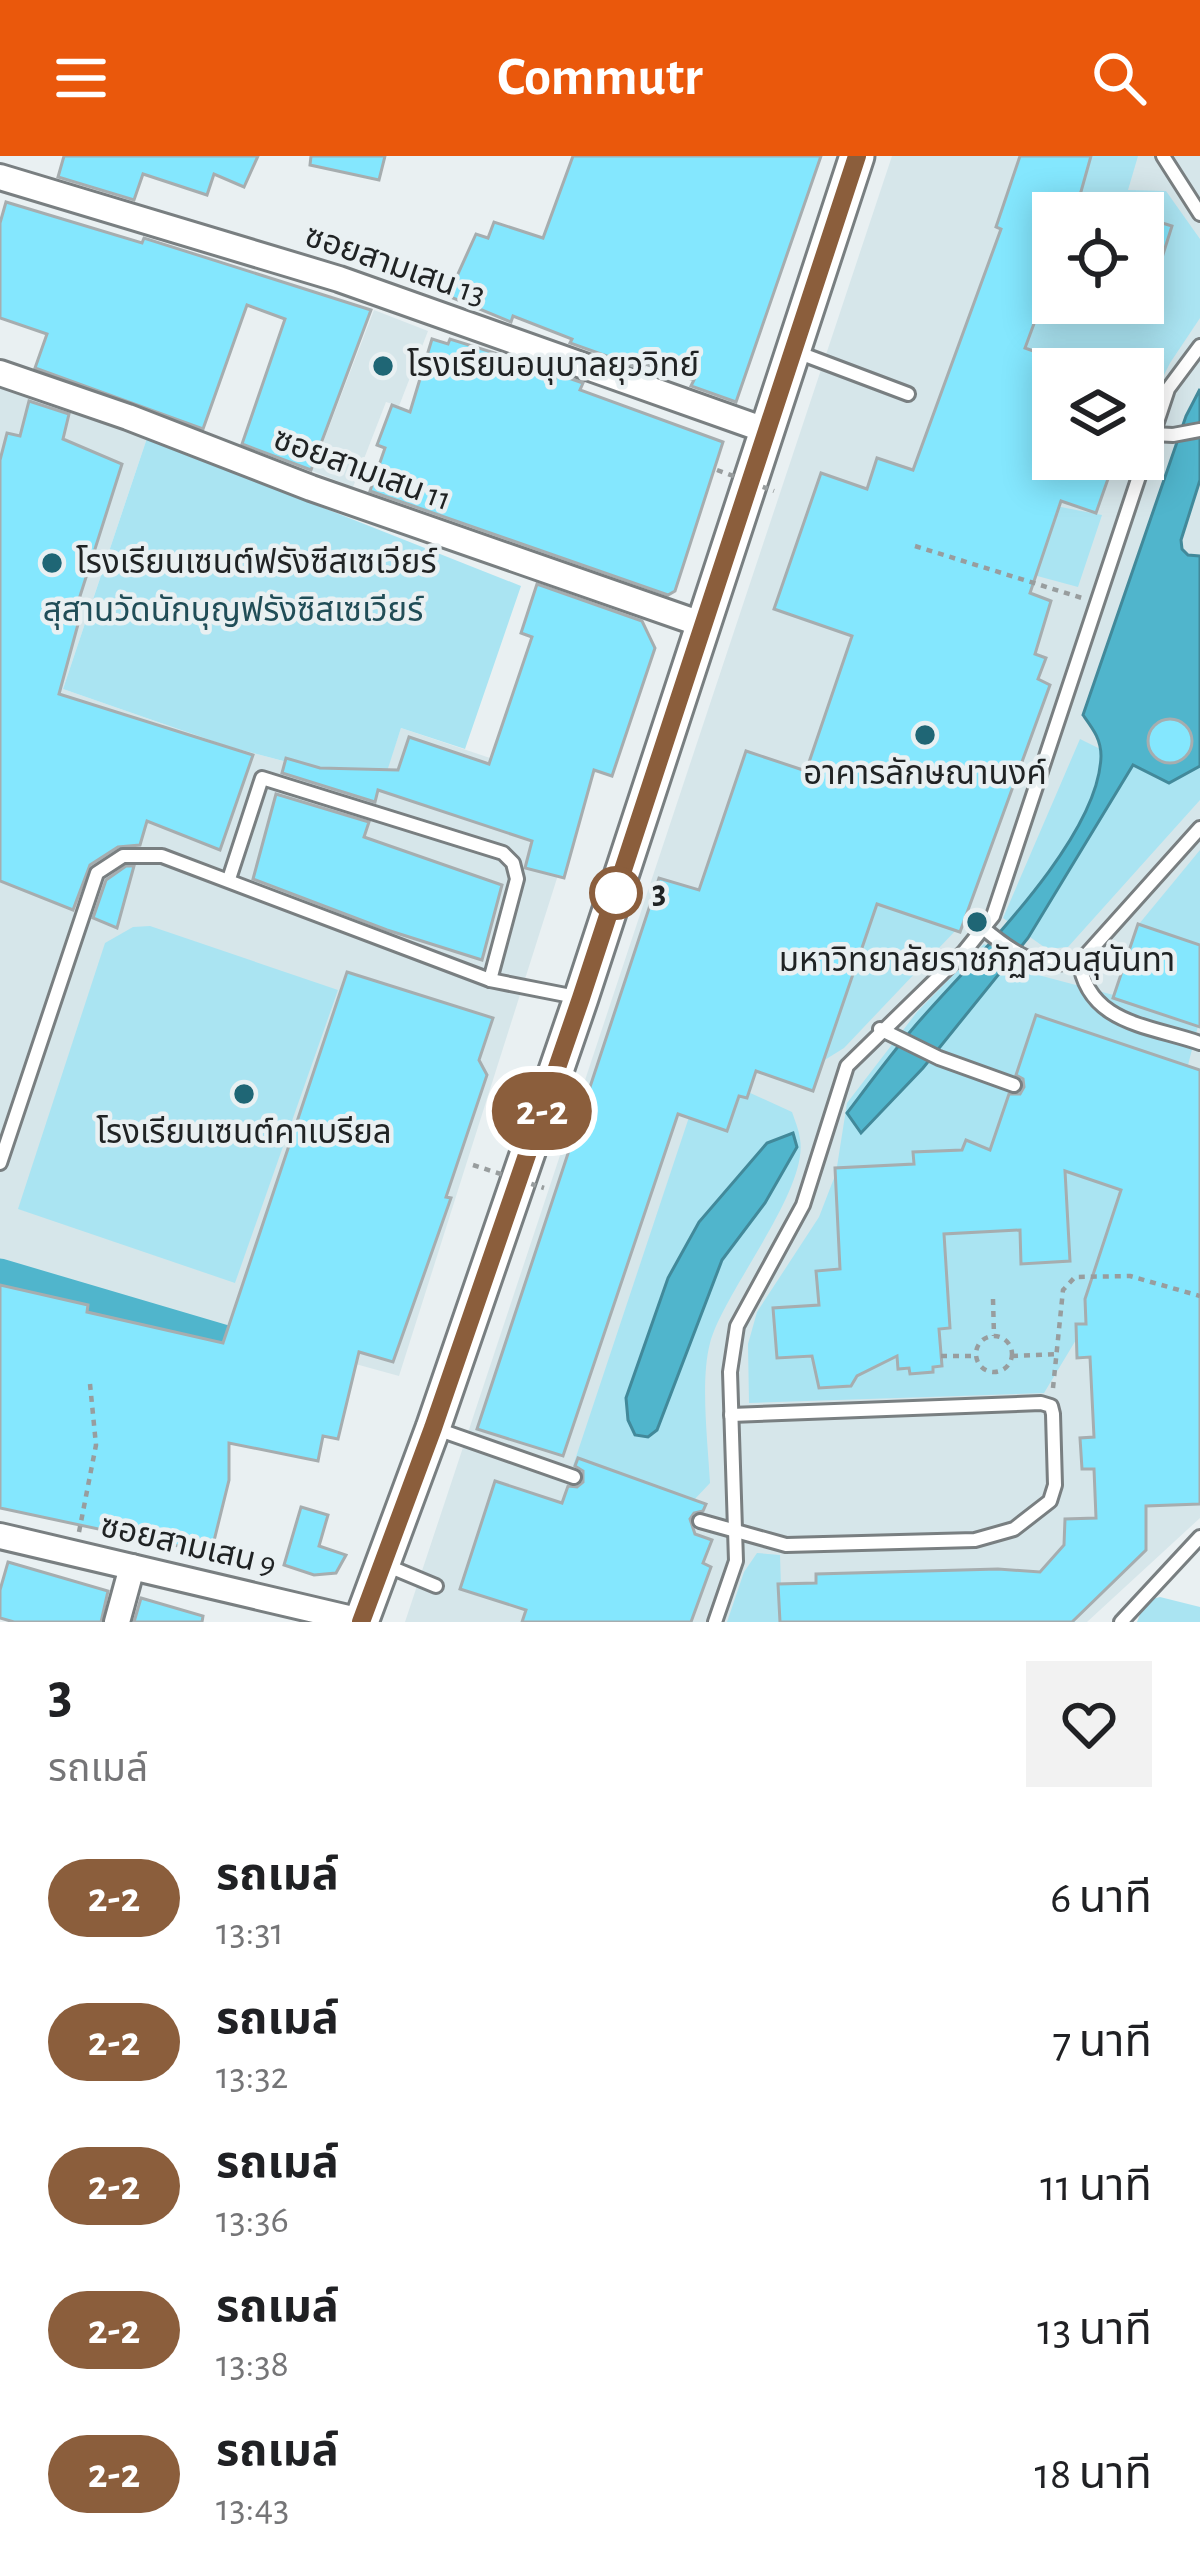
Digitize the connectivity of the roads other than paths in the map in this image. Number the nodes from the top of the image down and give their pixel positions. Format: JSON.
{"nodes":[{"id":1,"x":857,"y":156,"type":"edge"},
{"id":2,"x":1163,"y":156,"type":"edge"},
{"id":3,"x":0,"y":177,"type":"edge"},
{"id":4,"x":1200,"y":214,"type":"edge"},
{"id":5,"x":1200,"y":346,"type":"edge"},
{"id":6,"x":793,"y":350,"type":"junction"},
{"id":7,"x":0,"y":373,"type":"edge"},
{"id":8,"x":908,"y":394,"type":"dead end"},
{"id":9,"x":1164,"y":402,"type":"edge"},
{"id":10,"x":765,"y":430,"type":"junction"},
{"id":11,"x":1200,"y":430,"type":"edge"},
{"id":12,"x":1164,"y":435,"type":"edge"},
{"id":13,"x":1139,"y":480,"type":"edge"},
{"id":14,"x":704,"y":625,"type":"junction"},
{"id":15,"x":1200,"y":828,"type":"edge"},
{"id":16,"x":229,"y":879,"type":"junction"},
{"id":17,"x":988,"y":932,"type":"junction"},
{"id":18,"x":1079,"y":959,"type":"junction"},
{"id":19,"x":490,"y":980,"type":"junction"},
{"id":20,"x":581,"y":998,"type":"junction"},
{"id":21,"x":880,"y":1029,"type":"junction"},
{"id":22,"x":1200,"y":1043,"type":"edge"},
{"id":23,"x":1014,"y":1085,"type":"dead end"},
{"id":24,"x":0,"y":1163,"type":"edge"},
{"id":25,"x":731,"y":1415,"type":"junction"},
{"id":26,"x":433,"y":1428,"type":"junction"},
{"id":27,"x":574,"y":1477,"type":"dead end"},
{"id":28,"x":700,"y":1521,"type":"dead end"},
{"id":29,"x":735,"y":1533,"type":"junction"},
{"id":30,"x":1200,"y":1537,"type":"edge"},
{"id":31,"x":1,"y":1541,"type":"edge"},
{"id":32,"x":382,"y":1564,"type":"junction"},
{"id":33,"x":132,"y":1567,"type":"junction"},
{"id":34,"x":436,"y":1586,"type":"dead end"},
{"id":35,"x":117,"y":1622,"type":"edge"},
{"id":36,"x":361,"y":1622,"type":"edge"},
{"id":37,"x":715,"y":1622,"type":"edge"},
{"id":38,"x":1120,"y":1622,"type":"edge"}],
"edges":[{"from":1,"to":6,"type":"main road"},
{"from":2,"to":4,"type":"lane"},
{"from":3,"to":10,"type":"street","name":"ซอยสามเสน 13"},
{"from":5,"to":9,"type":"lane"},
{"from":6,"to":8,"type":"lane"},
{"from":6,"to":10,"type":"main road"},
{"from":7,"to":14,"type":"street","name":"ซอยสามเสน 11"},
{"from":10,"to":14,"type":"main road"},
{"from":11,"to":12,"type":"lane"},
{"from":13,"to":17,"type":"lane"},
{"from":14,"to":20,"type":"main road"},
{"from":15,"to":18,"type":"lane"},
{"from":16,"to":19,"type":"lane"},
{"from":16,"to":19,"type":"lane"},
{"from":16,"to":24,"type":"lane"},
{"from":17,"to":18,"type":"lane"},
{"from":17,"to":21,"type":"lane"},
{"from":18,"to":22,"type":"lane"},
{"from":19,"to":20,"type":"lane"},
{"from":20,"to":26,"type":"main road"},
{"from":21,"to":23,"type":"lane"},
{"from":21,"to":25,"type":"lane"},
{"from":25,"to":29,"type":"lane"},
{"from":25,"to":29,"type":"lane"},
{"from":26,"to":27,"type":"lane"},
{"from":26,"to":32,"type":"main road"},
{"from":28,"to":29,"type":"lane"},
{"from":29,"to":37,"type":"lane"},
{"from":30,"to":38,"type":"lane"},
{"from":31,"to":33,"type":"street","name":"ซอยสามเสน 9"},
{"from":32,"to":34,"type":"lane"},
{"from":32,"to":36,"type":"main road"},
{"from":33,"to":35,"type":"street"},
{"from":33,"to":36,"type":"street","name":"ซอยสามเสน 9"}]}
